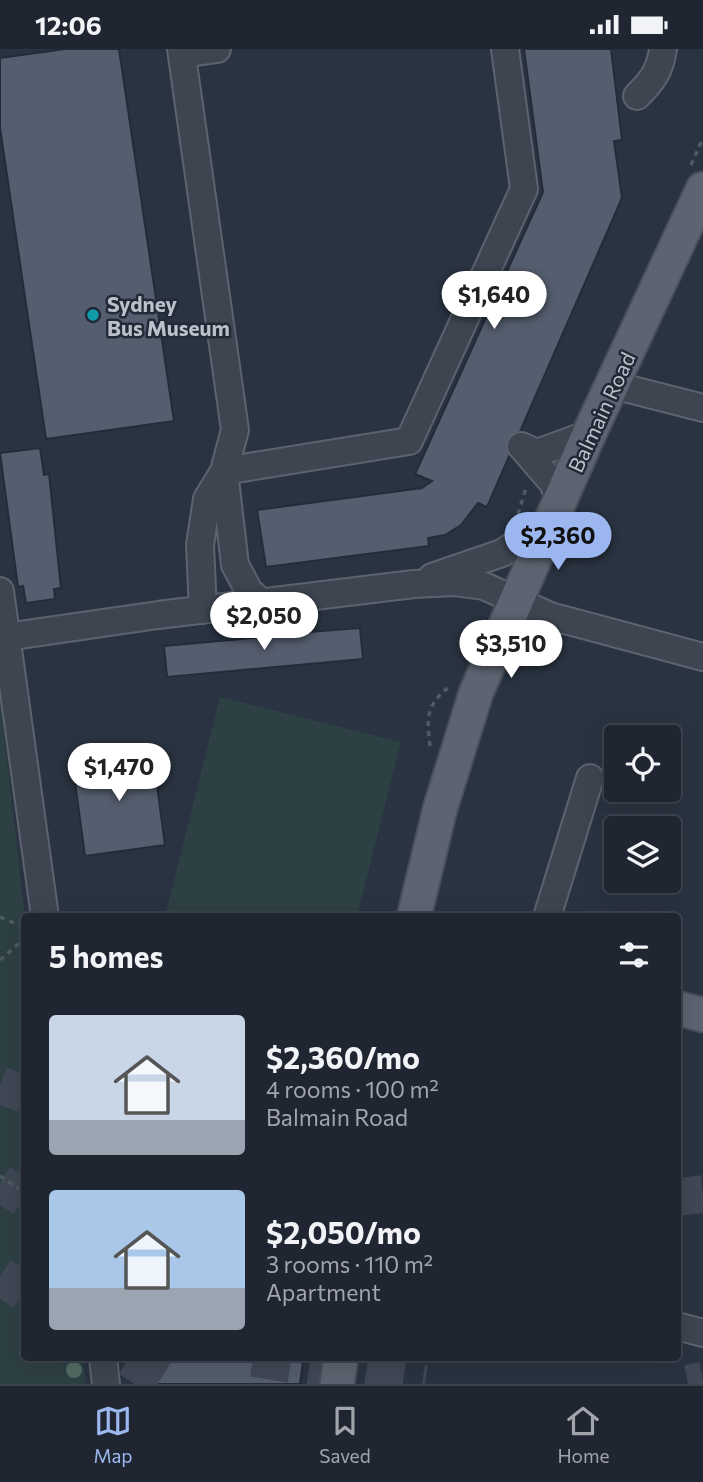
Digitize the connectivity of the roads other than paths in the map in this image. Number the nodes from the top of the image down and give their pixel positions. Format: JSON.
{"nodes":[{"id":1,"x":217,"y":49,"type":"edge"},
{"id":2,"x":505,"y":49,"type":"edge"},
{"id":3,"x":663,"y":49,"type":"edge"},
{"id":4,"x":181,"y":51,"type":"edge"},
{"id":5,"x":637,"y":96,"type":"dead end"},
{"id":6,"x":703,"y":190,"type":"edge"},
{"id":7,"x":613,"y":385,"type":"junction"},
{"id":8,"x":703,"y":408,"type":"edge"},
{"id":9,"x":589,"y":434,"type":"junction"},
{"id":10,"x":224,"y":471,"type":"junction"},
{"id":11,"x":556,"y":511,"type":"junction"},
{"id":12,"x":235,"y":565,"type":"junction"},
{"id":13,"x":414,"y":584,"type":"junction"},
{"id":14,"x":0,"y":591,"type":"edge"},
{"id":15,"x":516,"y":601,"type":"junction"},
{"id":16,"x":262,"y":603,"type":"junction"},
{"id":17,"x":211,"y":609,"type":"junction"},
{"id":18,"x":3,"y":638,"type":"edge"},
{"id":19,"x":703,"y":657,"type":"edge"},
{"id":20,"x":590,"y":778,"type":"dead end"},
{"id":21,"x":44,"y":913,"type":"edge"},
{"id":22,"x":415,"y":913,"type":"edge"},
{"id":23,"x":548,"y":913,"type":"edge"},
{"id":24,"x":681,"y":1010,"type":"edge"},
{"id":25,"x":703,"y":1015,"type":"edge"},
{"id":26,"x":681,"y":1327,"type":"edge"},
{"id":27,"x":703,"y":1333,"type":"edge"},
{"id":28,"x":103,"y":1361,"type":"edge"},
{"id":29,"x":341,"y":1361,"type":"edge"},
{"id":30,"x":106,"y":1384,"type":"edge"},
{"id":31,"x":337,"y":1384,"type":"edge"}],
"edges":[{"from":1,"to":4,"type":"street"},
{"from":2,"to":10,"type":"street"},
{"from":3,"to":5,"type":"street"},
{"from":4,"to":10,"type":"street"},
{"from":6,"to":7,"type":"main road","name":"Balmain Road"},
{"from":7,"to":8,"type":"street"},
{"from":7,"to":9,"type":"main road","name":"Balmain Road"},
{"from":9,"to":11,"type":"main road","name":"Balmain Road"},
{"from":9,"to":11,"type":"street"},
{"from":10,"to":12,"type":"street"},
{"from":10,"to":17,"type":"street"},
{"from":11,"to":13,"type":"street"},
{"from":11,"to":15,"type":"main road","name":"Balmain Road"},
{"from":12,"to":16,"type":"street"},
{"from":12,"to":17,"type":"street"},
{"from":13,"to":15,"type":"street"},
{"from":13,"to":16,"type":"street"},
{"from":14,"to":18,"type":"street"},
{"from":15,"to":19,"type":"street"},
{"from":15,"to":22,"type":"main road","name":"Balmain Road"},
{"from":16,"to":17,"type":"street"},
{"from":17,"to":18,"type":"street"},
{"from":18,"to":21,"type":"street"},
{"from":20,"to":23,"type":"street"},
{"from":24,"to":25,"type":"main road"},
{"from":26,"to":27,"type":"street"},
{"from":28,"to":30,"type":"street"},
{"from":29,"to":31,"type":"main road"}]}
